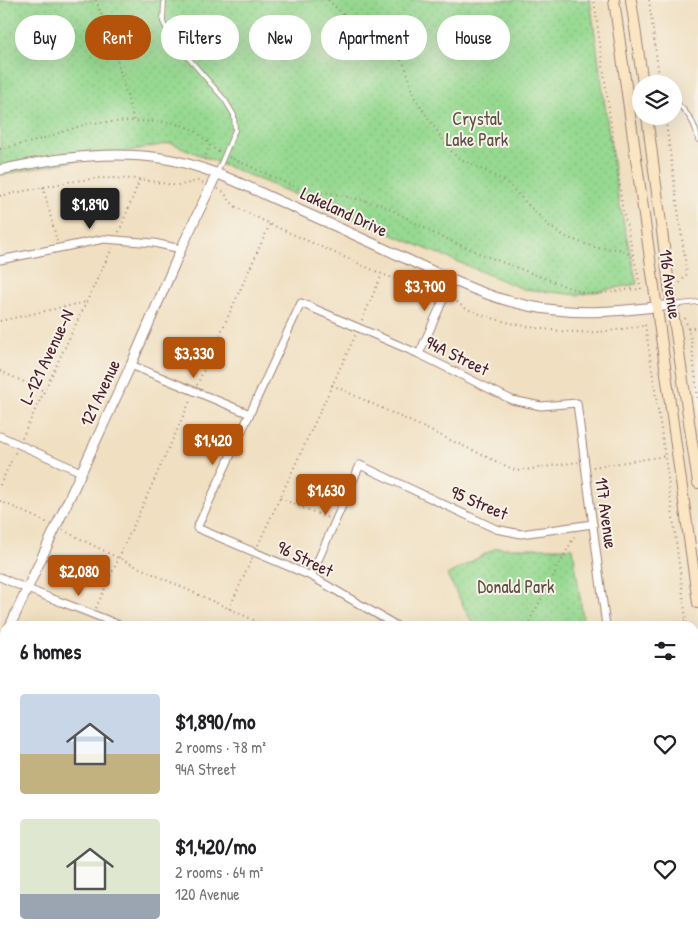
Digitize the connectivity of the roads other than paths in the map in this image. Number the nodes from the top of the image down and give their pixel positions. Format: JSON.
{"nodes":[{"id":1,"x":165,"y":0,"type":"edge"},
{"id":2,"x":614,"y":0,"type":"edge"},
{"id":3,"x":631,"y":0,"type":"edge"},
{"id":4,"x":642,"y":75,"type":"edge"},
{"id":5,"x":682,"y":108,"type":"edge"},
{"id":6,"x":648,"y":125,"type":"edge"},
{"id":7,"x":698,"y":140,"type":"edge"},
{"id":8,"x":0,"y":170,"type":"edge"},
{"id":9,"x":217,"y":173,"type":"junction"},
{"id":10,"x":181,"y":249,"type":"junction"},
{"id":11,"x":0,"y":260,"type":"edge"},
{"id":12,"x":452,"y":280,"type":"junction"},
{"id":13,"x":698,"y":302,"type":"edge"},
{"id":14,"x":672,"y":305,"type":"junction"},
{"id":15,"x":656,"y":307,"type":"junction"},
{"id":16,"x":418,"y":354,"type":"junction"},
{"id":17,"x":131,"y":365,"type":"junction"},
{"id":18,"x":577,"y":403,"type":"joint"},
{"id":19,"x":250,"y":414,"type":"junction"},
{"id":20,"x":0,"y":436,"type":"edge"},
{"id":21,"x":81,"y":472,"type":"junction"},
{"id":22,"x":698,"y":484,"type":"edge"},
{"id":23,"x":593,"y":524,"type":"junction"},
{"id":24,"x":311,"y":576,"type":"junction"},
{"id":25,"x":0,"y":577,"type":"edge"},
{"id":26,"x":28,"y":590,"type":"junction"},
{"id":27,"x":698,"y":603,"type":"edge"},
{"id":28,"x":12,"y":621,"type":"edge"},
{"id":29,"x":109,"y":621,"type":"edge"},
{"id":30,"x":388,"y":621,"type":"edge"},
{"id":31,"x":605,"y":621,"type":"edge"}],
"edges":[{"from":1,"to":9,"type":"lane"},
{"from":2,"to":15,"type":"main road","name":"116 Avenue"},
{"from":3,"to":4,"type":"main road"},
{"from":5,"to":7,"type":"lane"},
{"from":6,"to":14,"type":"main road","name":"116 Avenue"},
{"from":8,"to":9,"type":"street","name":"Lakeland Drive"},
{"from":9,"to":10,"type":"street","name":"121 Avenue"},
{"from":9,"to":12,"type":"street","name":"Lakeland Drive"},
{"from":10,"to":11,"type":"street"},
{"from":10,"to":17,"type":"street","name":"121 Avenue"},
{"from":12,"to":15,"type":"street","name":"Lakeland Drive"},
{"from":12,"to":16,"type":"street"},
{"from":13,"to":14,"type":"lane"},
{"from":14,"to":15,"type":"street","name":"Lakeland Drive"},
{"from":14,"to":22,"type":"main road","name":"116 Avenue"},
{"from":15,"to":27,"type":"main road","name":"116 Avenue"},
{"from":16,"to":18,"type":"street","name":"94A Street"},
{"from":16,"to":19,"type":"street","name":"94A Street"},
{"from":17,"to":19,"type":"street"},
{"from":17,"to":21,"type":"street","name":"121 Avenue"},
{"from":18,"to":23,"type":"street","name":"117 Avenue"},
{"from":19,"to":24,"type":"street","name":"96 Street"},
{"from":20,"to":21,"type":"street"},
{"from":21,"to":26,"type":"street","name":"121 Avenue"},
{"from":23,"to":24,"type":"street","name":"95 Street"},
{"from":23,"to":31,"type":"street","name":"117 Avenue"},
{"from":24,"to":30,"type":"street","name":"96 Street"},
{"from":25,"to":26,"type":"street"},
{"from":26,"to":28,"type":"street","name":"121 Avenue"},
{"from":26,"to":29,"type":"street"}]}
